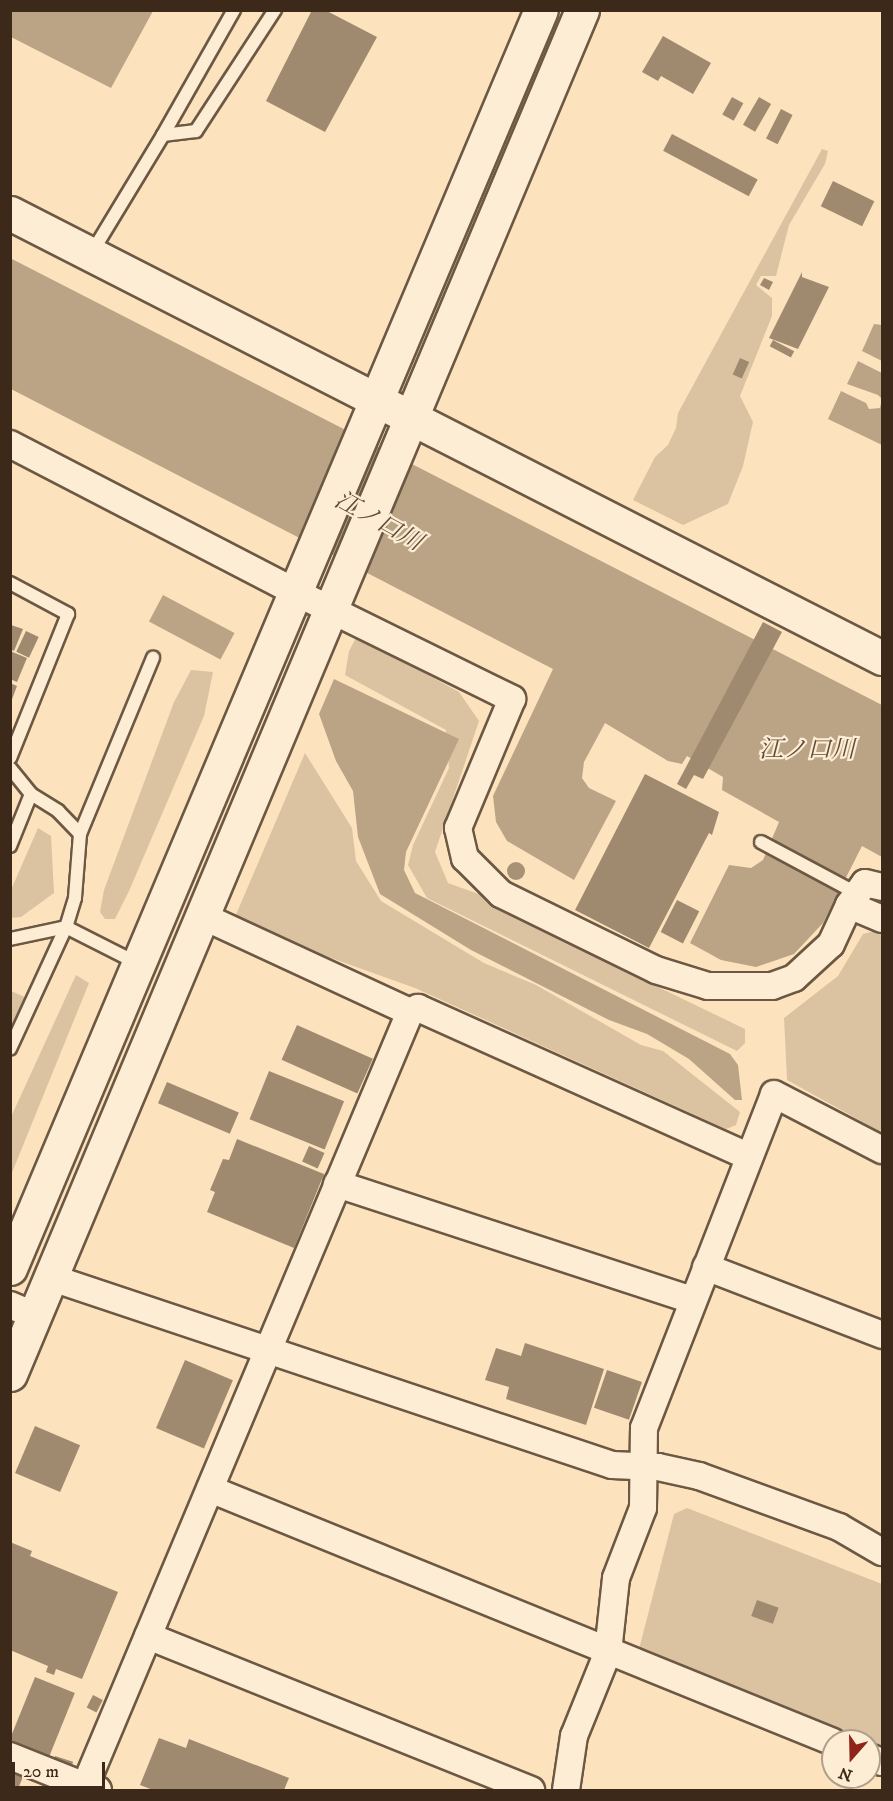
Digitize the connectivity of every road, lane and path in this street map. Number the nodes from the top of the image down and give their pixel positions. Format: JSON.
{"nodes":[{"id":1,"x":234,"y":10,"type":"edge"},
{"id":2,"x":274,"y":10,"type":"edge"},
{"id":3,"x":541,"y":10,"type":"edge"},
{"id":4,"x":582,"y":10,"type":"edge"},
{"id":5,"x":163,"y":135,"type":"junction"},
{"id":6,"x":10,"y":213,"type":"edge"},
{"id":7,"x":91,"y":255,"type":"junction"},
{"id":8,"x":373,"y":412,"type":"junction"},
{"id":9,"x":407,"y":429,"type":"junction"},
{"id":10,"x":10,"y":444,"type":"edge"},
{"id":11,"x":10,"y":583,"type":"edge"},
{"id":12,"x":300,"y":587,"type":"junction"},
{"id":13,"x":333,"y":603,"type":"junction"},
{"id":14,"x":153,"y":658,"type":"dead end"},
{"id":15,"x":882,"y":658,"type":"edge"},
{"id":16,"x":10,"y":758,"type":"edge"},
{"id":17,"x":10,"y":768,"type":"edge"},
{"id":18,"x":31,"y":794,"type":"junction"},
{"id":19,"x":80,"y":834,"type":"junction"},
{"id":20,"x":761,"y":842,"type":"dead end"},
{"id":21,"x":10,"y":846,"type":"edge"},
{"id":22,"x":882,"y":887,"type":"edge"},
{"id":23,"x":851,"y":895,"type":"junction"},
{"id":24,"x":200,"y":915,"type":"junction"},
{"id":25,"x":882,"y":919,"type":"edge"},
{"id":26,"x":66,"y":927,"type":"junction"},
{"id":27,"x":10,"y":939,"type":"edge"},
{"id":28,"x":138,"y":963,"type":"junction"},
{"id":29,"x":410,"y":1012,"type":"junction"},
{"id":30,"x":10,"y":1049,"type":"edge"},
{"id":31,"x":882,"y":1150,"type":"edge"},
{"id":32,"x":748,"y":1156,"type":"junction"},
{"id":33,"x":337,"y":1184,"type":"junction"},
{"id":34,"x":706,"y":1267,"type":"junction"},
{"id":35,"x":10,"y":1268,"type":"edge"},
{"id":36,"x":52,"y":1278,"type":"junction"},
{"id":37,"x":691,"y":1300,"type":"junction"},
{"id":38,"x":23,"y":1310,"type":"edge"},
{"id":39,"x":882,"y":1335,"type":"edge"},
{"id":40,"x":266,"y":1350,"type":"junction"},
{"id":41,"x":10,"y":1374,"type":"edge"},
{"id":42,"x":645,"y":1467,"type":"junction"},
{"id":43,"x":210,"y":1489,"type":"junction"},
{"id":44,"x":882,"y":1552,"type":"edge"},
{"id":45,"x":148,"y":1636,"type":"junction"},
{"id":46,"x":608,"y":1652,"type":"junction"},
{"id":47,"x":821,"y":1737,"type":"edge"},
{"id":48,"x":10,"y":1756,"type":"edge"},
{"id":49,"x":91,"y":1788,"type":"edge"},
{"id":50,"x":531,"y":1791,"type":"edge"},
{"id":51,"x":566,"y":1791,"type":"edge"}],
"edges":[{"from":1,"to":5,"type":"lane"},
{"from":2,"to":5,"type":"lane"},
{"from":3,"to":8,"type":"street"},
{"from":4,"to":9,"type":"street"},
{"from":5,"to":7,"type":"lane"},
{"from":6,"to":7,"type":"street"},
{"from":7,"to":8,"type":"street"},
{"from":8,"to":9,"type":"street"},
{"from":8,"to":12,"type":"street"},
{"from":9,"to":13,"type":"street"},
{"from":9,"to":15,"type":"street"},
{"from":10,"to":12,"type":"street"},
{"from":11,"to":16,"type":"lane"},
{"from":12,"to":13,"type":"street"},
{"from":12,"to":28,"type":"street"},
{"from":13,"to":23,"type":"street"},
{"from":13,"to":24,"type":"street"},
{"from":14,"to":19,"type":"lane"},
{"from":17,"to":18,"type":"lane"},
{"from":18,"to":19,"type":"lane"},
{"from":18,"to":21,"type":"lane"},
{"from":19,"to":26,"type":"lane"},
{"from":20,"to":23,"type":"lane"},
{"from":22,"to":23,"type":"street"},
{"from":23,"to":25,"type":"street"},
{"from":24,"to":29,"type":"street"},
{"from":24,"to":36,"type":"street"},
{"from":26,"to":27,"type":"lane"},
{"from":26,"to":28,"type":"lane"},
{"from":26,"to":30,"type":"lane"},
{"from":28,"to":35,"type":"street"},
{"from":29,"to":32,"type":"street"},
{"from":29,"to":33,"type":"street"},
{"from":31,"to":32,"type":"street"},
{"from":32,"to":34,"type":"street"},
{"from":33,"to":37,"type":"street"},
{"from":33,"to":40,"type":"street"},
{"from":34,"to":37,"type":"street"},
{"from":34,"to":39,"type":"street"},
{"from":36,"to":38,"type":"street"},
{"from":36,"to":40,"type":"street"},
{"from":37,"to":42,"type":"street"},
{"from":38,"to":41,"type":"street"},
{"from":40,"to":42,"type":"street"},
{"from":40,"to":43,"type":"street"},
{"from":42,"to":44,"type":"street"},
{"from":42,"to":46,"type":"street"},
{"from":43,"to":45,"type":"street"},
{"from":43,"to":46,"type":"street"},
{"from":45,"to":49,"type":"street"},
{"from":45,"to":50,"type":"street"},
{"from":46,"to":47,"type":"street"},
{"from":46,"to":51,"type":"street"},
{"from":48,"to":49,"type":"street"}]}
